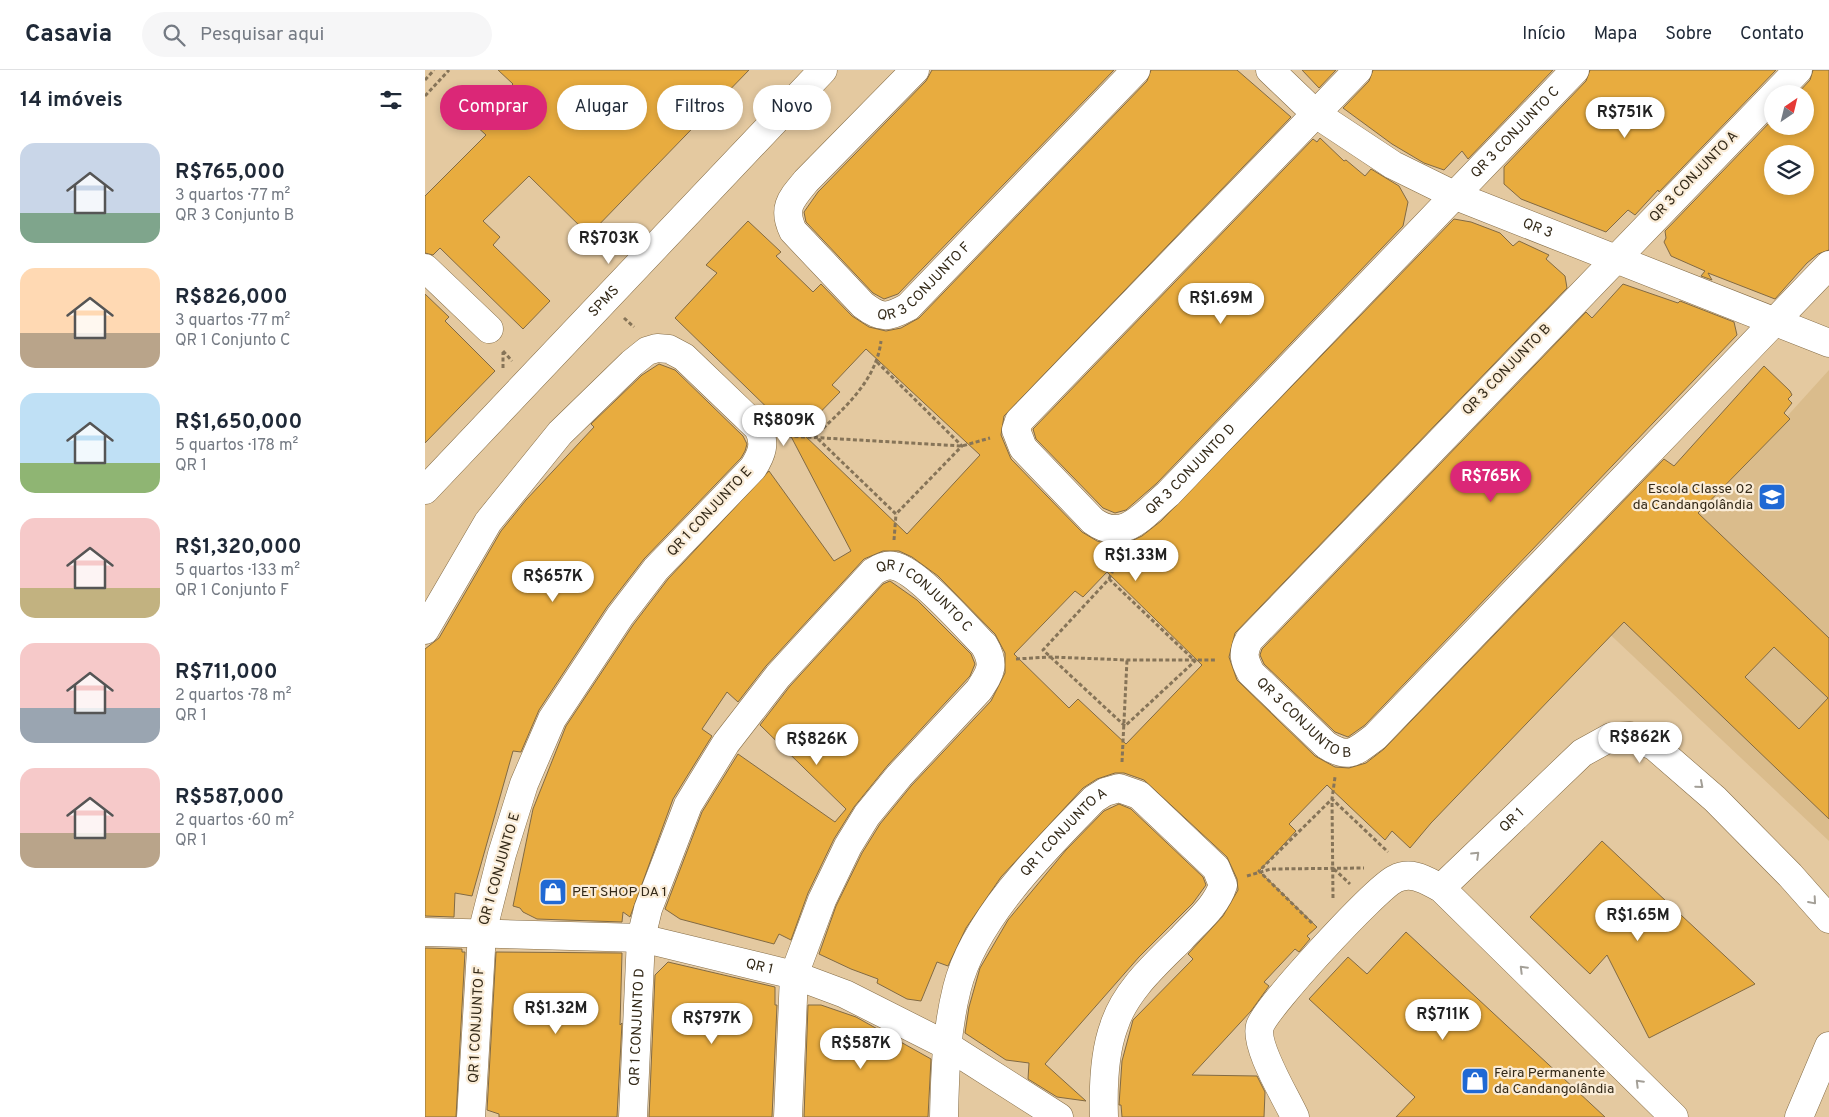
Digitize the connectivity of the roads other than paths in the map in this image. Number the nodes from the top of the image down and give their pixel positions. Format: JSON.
{"nodes":[{"id":1,"x":823,"y":70,"type":"edge"},
{"id":2,"x":915,"y":70,"type":"edge"},
{"id":3,"x":1136,"y":70,"type":"edge"},
{"id":4,"x":1270,"y":70,"type":"edge"},
{"id":5,"x":1358,"y":70,"type":"edge"},
{"id":6,"x":1575,"y":70,"type":"edge"},
{"id":7,"x":1798,"y":70,"type":"edge"},
{"id":8,"x":1783,"y":85,"type":"edge"},
{"id":9,"x":1764,"y":104,"type":"edge"},
{"id":10,"x":1315,"y":114,"type":"junction"},
{"id":11,"x":1456,"y":196,"type":"junction"},
{"id":12,"x":1615,"y":257,"type":"junction"},
{"id":13,"x":1829,"y":265,"type":"edge"},
{"id":14,"x":425,"y":268,"type":"edge"},
{"id":15,"x":1775,"y":322,"type":"junction"},
{"id":16,"x":489,"y":329,"type":"dead end"},
{"id":17,"x":1829,"y":343,"type":"edge"},
{"id":18,"x":428,"y":481,"type":"edge"},
{"id":19,"x":425,"y":630,"type":"edge"},
{"id":20,"x":1431,"y":883,"type":"junction"},
{"id":21,"x":1829,"y":919,"type":"edge"},
{"id":22,"x":425,"y":932,"type":"edge"},
{"id":23,"x":482,"y":933,"type":"junction"},
{"id":24,"x":641,"y":938,"type":"junction"},
{"id":25,"x":794,"y":975,"type":"junction"},
{"id":26,"x":945,"y":1045,"type":"junction"},
{"id":27,"x":1829,"y":1046,"type":"edge"},
{"id":28,"x":471,"y":1117,"type":"edge"},
{"id":29,"x":633,"y":1117,"type":"edge"},
{"id":30,"x":788,"y":1117,"type":"edge"},
{"id":31,"x":943,"y":1117,"type":"edge"},
{"id":32,"x":1059,"y":1117,"type":"edge"},
{"id":33,"x":1104,"y":1117,"type":"edge"},
{"id":34,"x":1295,"y":1117,"type":"edge"},
{"id":35,"x":1674,"y":1117,"type":"edge"},
{"id":36,"x":1799,"y":1117,"type":"edge"}],
"edges":[{"from":1,"to":18,"type":"street","name":"SPMS"},
{"from":2,"to":3,"type":"street","name":"QR 3 CONJUNTO F"},
{"from":4,"to":10,"type":"street","name":"QR 3"},
{"from":5,"to":10,"type":"street"},
{"from":6,"to":11,"type":"street","name":"QR 3 CONJUNTO C"},
{"from":7,"to":8,"type":"street","name":"QR 3 CONJUNTO A"},
{"from":9,"to":12,"type":"street","name":"QR 3 CONJUNTO A"},
{"from":10,"to":11,"type":"street","name":"QR 3"},
{"from":10,"to":11,"type":"street","name":"QR 3 CONJUNTO D"},
{"from":11,"to":12,"type":"street","name":"QR 3"},
{"from":12,"to":15,"type":"street","name":"QR 3"},
{"from":12,"to":15,"type":"street","name":"QR 3 CONJUNTO B"},
{"from":13,"to":15,"type":"street"},
{"from":14,"to":16,"type":"street"},
{"from":15,"to":17,"type":"street","name":"QR 3"},
{"from":19,"to":23,"type":"street","name":"QR 1 CONJUNTO E"},
{"from":20,"to":21,"type":"street","name":"QR 1","one_way":true},
{"from":20,"to":34,"type":"street"},
{"from":35,"to":20,"type":"street","one_way":true},
{"from":22,"to":23,"type":"street","name":"QR 1"},
{"from":23,"to":24,"type":"street","name":"QR 1"},
{"from":23,"to":28,"type":"street","name":"QR 1 CONJUNTO F"},
{"from":24,"to":25,"type":"street","name":"QR 1"},
{"from":24,"to":25,"type":"street","name":"QR 1 CONJUNTO C"},
{"from":24,"to":29,"type":"street","name":"QR 1 CONJUNTO D"},
{"from":25,"to":26,"type":"street","name":"QR 1"},
{"from":25,"to":30,"type":"street"},
{"from":26,"to":31,"type":"street","name":"QR 1 CONJUNTO A"},
{"from":26,"to":32,"type":"street","name":"QR 1"},
{"from":26,"to":33,"type":"street","name":"QR 1 CONJUNTO A"},
{"from":27,"to":36,"type":"street"}]}
